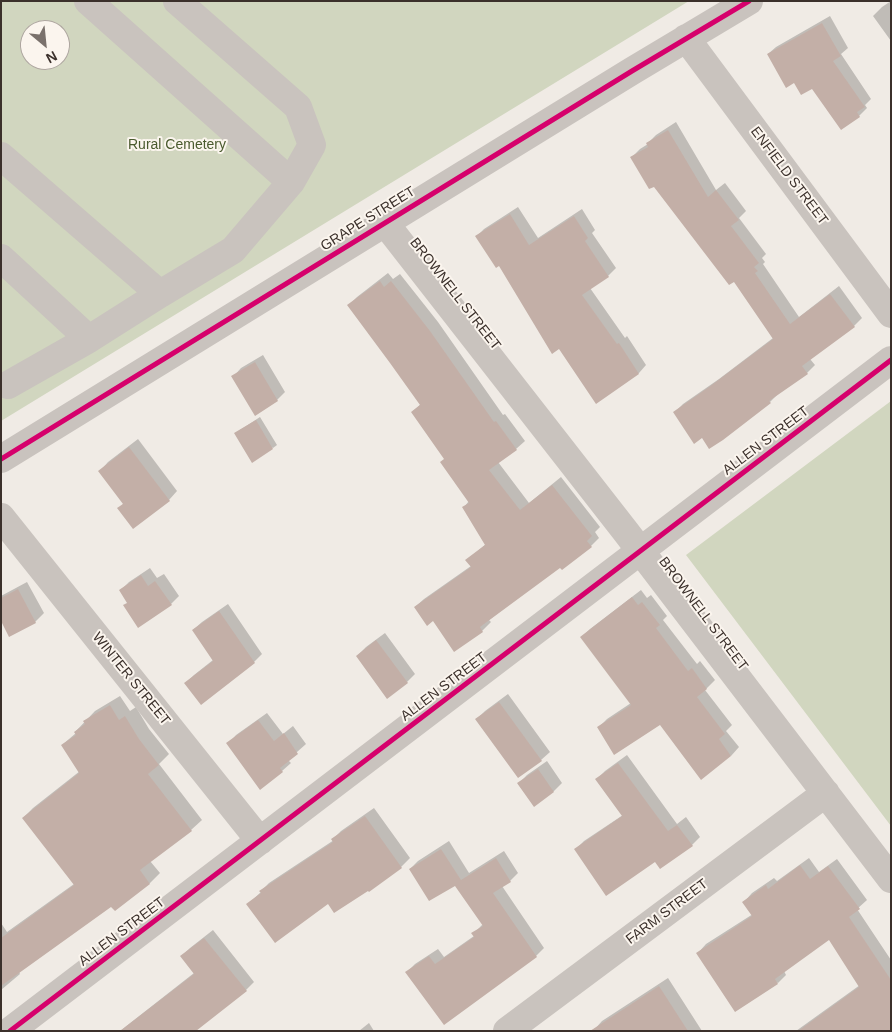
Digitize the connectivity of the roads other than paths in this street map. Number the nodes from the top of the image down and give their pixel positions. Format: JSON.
{"nodes":[{"id":1,"x":88,"y":1,"type":"edge"},
{"id":2,"x":177,"y":1,"type":"edge"},
{"id":3,"x":749,"y":1,"type":"edge"},
{"id":4,"x":686,"y":38,"type":"junction"},
{"id":5,"x":1,"y":156,"type":"edge"},
{"id":6,"x":291,"y":182,"type":"junction"},
{"id":7,"x":385,"y":223,"type":"junction"},
{"id":8,"x":1,"y":258,"type":"edge"},
{"id":9,"x":160,"y":294,"type":"junction"},
{"id":10,"x":891,"y":314,"type":"edge"},
{"id":11,"x":89,"y":339,"type":"junction"},
{"id":12,"x":891,"y":360,"type":"edge"},
{"id":13,"x":4,"y":384,"type":"edge"},
{"id":14,"x":1,"y":459,"type":"edge"},
{"id":15,"x":1,"y":517,"type":"edge"},
{"id":16,"x":640,"y":550,"type":"junction"},
{"id":17,"x":826,"y":793,"type":"junction"},
{"id":18,"x":260,"y":841,"type":"junction"},
{"id":19,"x":891,"y":879,"type":"edge"},
{"id":20,"x":10,"y":1031,"type":"edge"},
{"id":21,"x":507,"y":1031,"type":"edge"}],
"edges":[{"from":1,"to":6,"type":"street"},
{"from":2,"to":6,"type":"street"},
{"from":3,"to":4,"type":"street","name":"GRAPE STREET"},
{"from":4,"to":7,"type":"street","name":"GRAPE STREET"},
{"from":4,"to":10,"type":"street","name":"ENFIELD STREET"},
{"from":5,"to":9,"type":"street"},
{"from":6,"to":9,"type":"street"},
{"from":7,"to":14,"type":"street","name":"GRAPE STREET"},
{"from":7,"to":16,"type":"street","name":"BROWNELL STREET"},
{"from":8,"to":11,"type":"street"},
{"from":9,"to":11,"type":"street"},
{"from":11,"to":13,"type":"street"},
{"from":12,"to":16,"type":"street","name":"ALLEN STREET"},
{"from":15,"to":18,"type":"street","name":"WINTER STREET"},
{"from":16,"to":17,"type":"street","name":"BROWNELL STREET"},
{"from":16,"to":18,"type":"street","name":"ALLEN STREET"},
{"from":17,"to":19,"type":"street","name":"BROWNELL STREET"},
{"from":17,"to":21,"type":"street","name":"FARM STREET"},
{"from":18,"to":20,"type":"street","name":"ALLEN STREET"}]}
